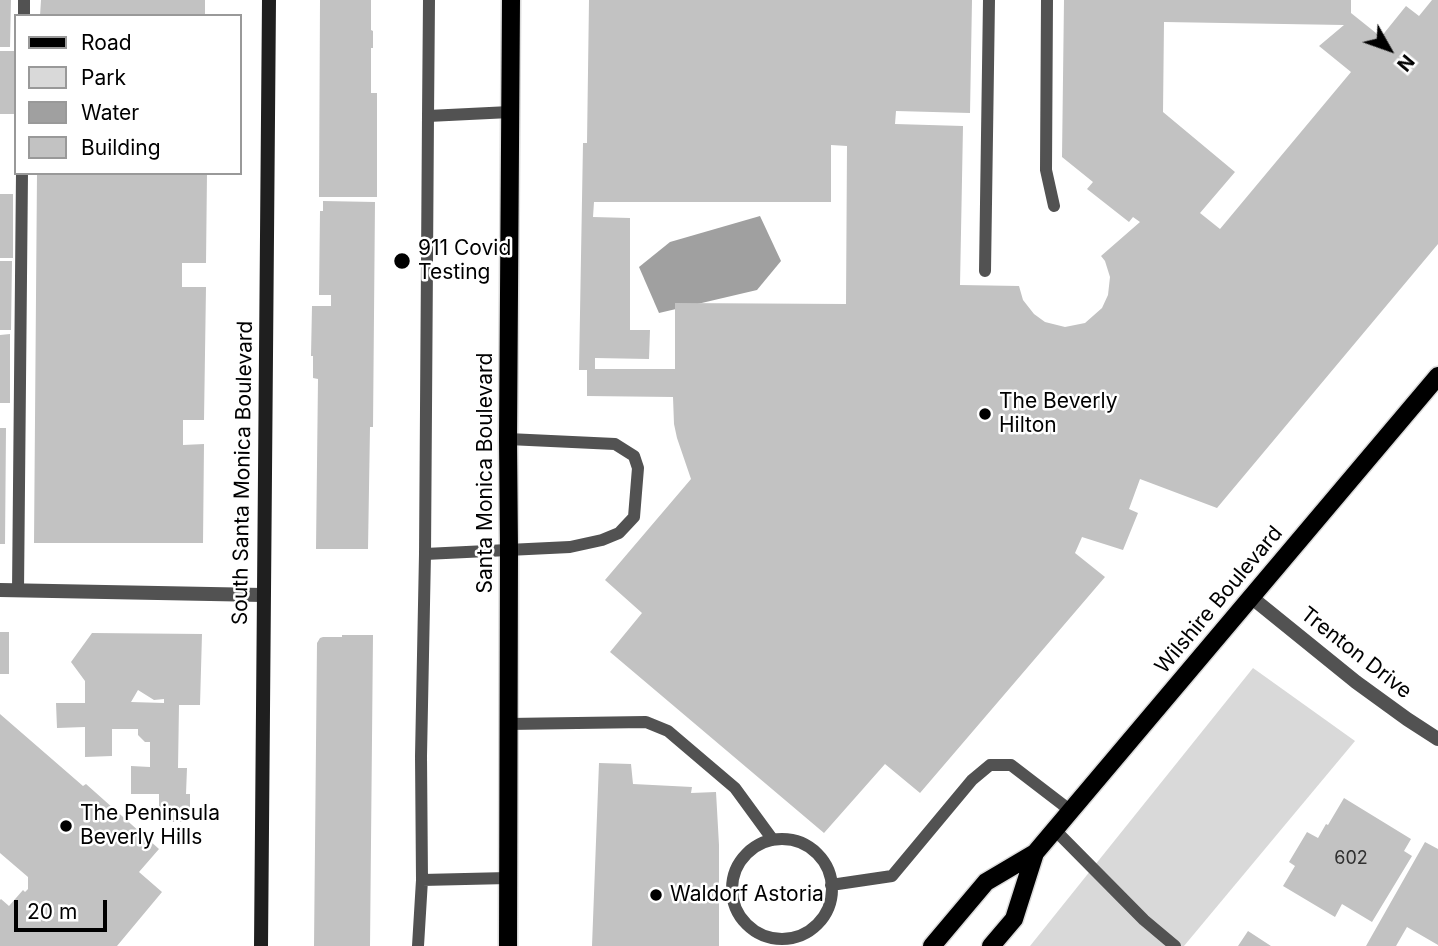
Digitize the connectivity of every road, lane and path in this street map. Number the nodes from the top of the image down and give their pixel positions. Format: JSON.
{"nodes":[{"id":1,"x":269,"y":0,"type":"edge"},
{"id":2,"x":429,"y":0,"type":"edge"},
{"id":3,"x":511,"y":0,"type":"edge"},
{"id":4,"x":989,"y":0,"type":"edge"},
{"id":5,"x":1047,"y":0,"type":"edge"},
{"id":6,"x":510,"y":112,"type":"junction"},
{"id":7,"x":428,"y":116,"type":"junction"},
{"id":8,"x":22,"y":175,"type":"edge"},
{"id":9,"x":1054,"y":206,"type":"dead end"},
{"id":10,"x":985,"y":271,"type":"dead end"},
{"id":11,"x":1438,"y":376,"type":"edge"},
{"id":12,"x":508,"y":439,"type":"junction"},
{"id":13,"x":509,"y":550,"type":"junction"},
{"id":14,"x":425,"y":554,"type":"junction"},
{"id":15,"x":0,"y":590,"type":"edge"},
{"id":16,"x":18,"y":591,"type":"junction"},
{"id":17,"x":263,"y":594,"type":"junction"},
{"id":18,"x":1251,"y":597,"type":"junction"},
{"id":19,"x":508,"y":724,"type":"junction"},
{"id":20,"x":1438,"y":739,"type":"edge"},
{"id":21,"x":1071,"y":811,"type":"junction"},
{"id":22,"x":1055,"y":830,"type":"junction"},
{"id":23,"x":773,"y":840,"type":"junction"},
{"id":24,"x":1035,"y":853,"type":"junction"},
{"id":25,"x":508,"y":878,"type":"junction"},
{"id":26,"x":422,"y":880,"type":"junction"},
{"id":27,"x":831,"y":885,"type":"junction"},
{"id":28,"x":261,"y":946,"type":"edge"},
{"id":29,"x":418,"y":946,"type":"edge"},
{"id":30,"x":508,"y":946,"type":"edge"},
{"id":31,"x":932,"y":946,"type":"edge"},
{"id":32,"x":991,"y":946,"type":"edge"},
{"id":33,"x":1175,"y":946,"type":"edge"}],
"edges":[{"from":1,"to":17,"type":"main road","name":"South Santa Monica Boulevard"},
{"from":2,"to":7,"type":"lane"},
{"from":3,"to":6,"type":"main road","name":"Santa Monica Boulevard"},
{"from":4,"to":10,"type":"lane"},
{"from":5,"to":9,"type":"lane"},
{"from":6,"to":7,"type":"lane"},
{"from":6,"to":12,"type":"main road","name":"Santa Monica Boulevard"},
{"from":7,"to":14,"type":"lane"},
{"from":8,"to":16,"type":"lane"},
{"from":11,"to":18,"type":"main road","name":"Wilshire Boulevard"},
{"from":12,"to":13,"type":"main road","name":"Santa Monica Boulevard"},
{"from":12,"to":13,"type":"lane"},
{"from":13,"to":14,"type":"lane"},
{"from":13,"to":19,"type":"main road","name":"Santa Monica Boulevard"},
{"from":14,"to":26,"type":"lane"},
{"from":15,"to":16,"type":"street"},
{"from":16,"to":17,"type":"street"},
{"from":17,"to":28,"type":"main road","name":"South Santa Monica Boulevard"},
{"from":18,"to":20,"type":"street","name":"Trenton Drive"},
{"from":18,"to":21,"type":"main road","name":"Wilshire Boulevard"},
{"from":19,"to":23,"type":"lane"},
{"from":19,"to":25,"type":"main road","name":"Santa Monica Boulevard"},
{"from":21,"to":22,"type":"main road","name":"Wilshire Boulevard"},
{"from":21,"to":27,"type":"lane"},
{"from":22,"to":24,"type":"main road","name":"Wilshire Boulevard"},
{"from":22,"to":33,"type":"lane"},
{"from":23,"to":27,"type":"lane"},
{"from":23,"to":27,"type":"lane"},
{"from":24,"to":31,"type":"main road","name":"Wilshire Boulevard"},
{"from":24,"to":32,"type":"main road","name":"Wilshire Boulevard"},
{"from":25,"to":26,"type":"lane"},
{"from":25,"to":30,"type":"main road","name":"Santa Monica Boulevard"},
{"from":26,"to":29,"type":"lane"}]}
